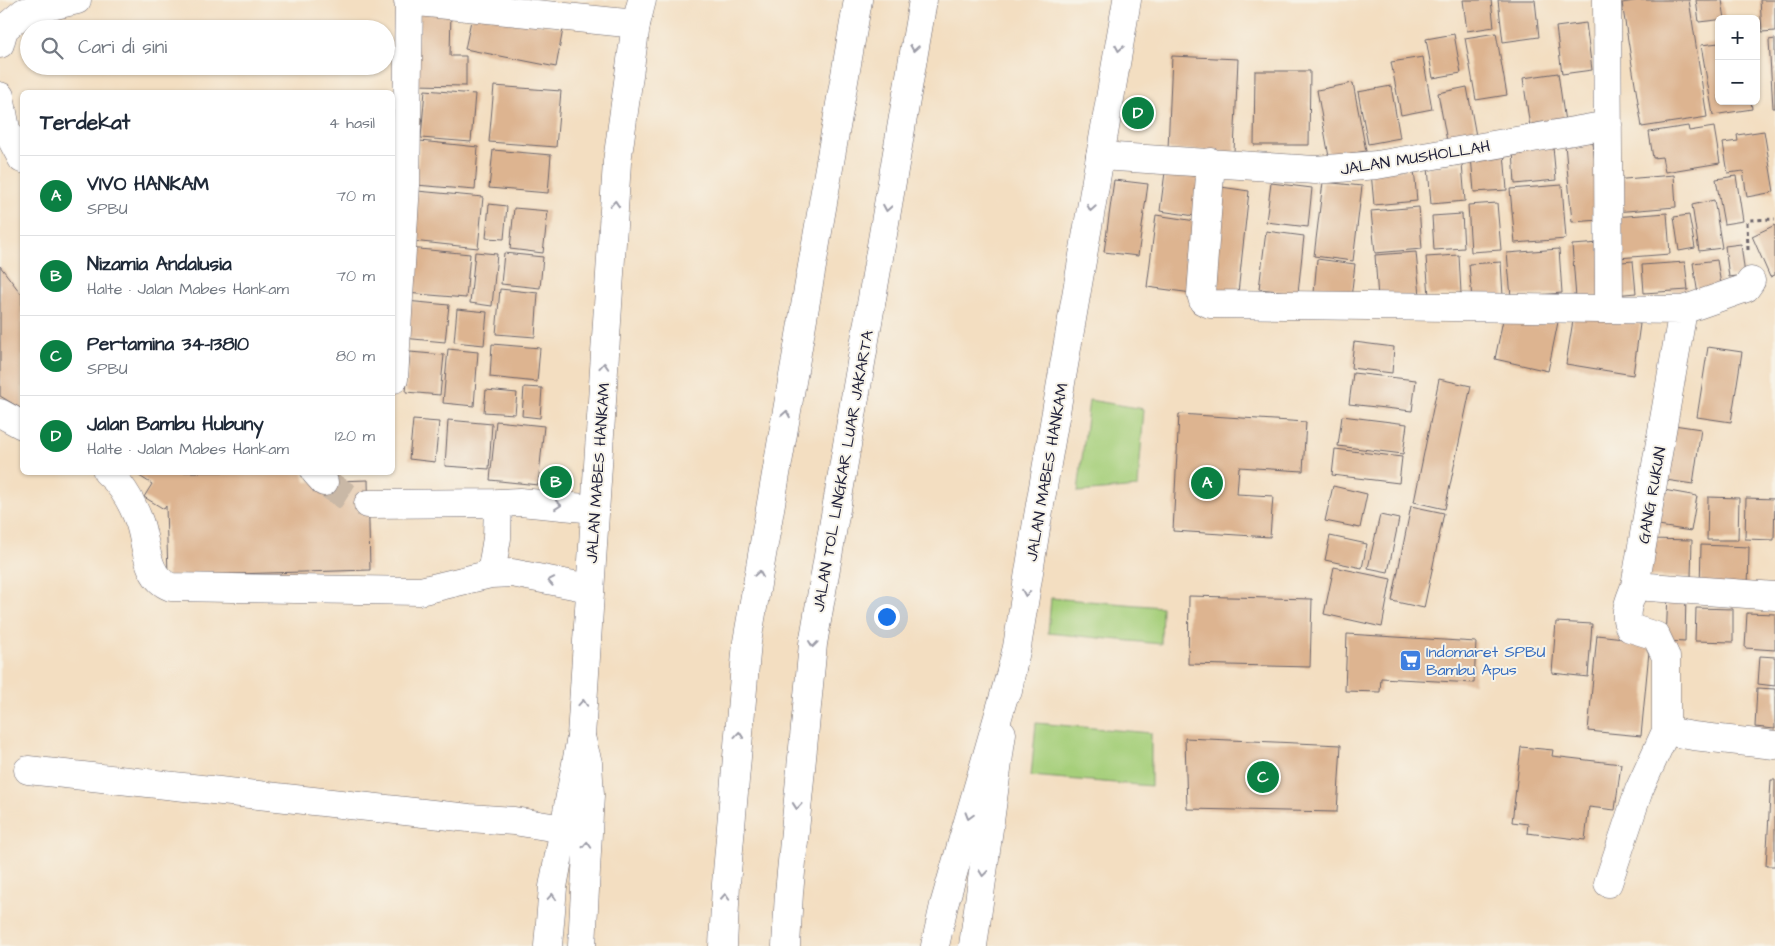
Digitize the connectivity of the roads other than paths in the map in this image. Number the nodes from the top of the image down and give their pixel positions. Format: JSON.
{"nodes":[{"id":1,"x":77,"y":0,"type":"edge"},
{"id":2,"x":408,"y":0,"type":"edge"},
{"id":3,"x":858,"y":0,"type":"edge"},
{"id":4,"x":923,"y":0,"type":"edge"},
{"id":5,"x":1127,"y":0,"type":"edge"},
{"id":6,"x":1607,"y":0,"type":"edge"},
{"id":7,"x":639,"y":12,"type":"edge"},
{"id":8,"x":0,"y":44,"type":"edge"},
{"id":9,"x":0,"y":96,"type":"edge"},
{"id":10,"x":3,"y":124,"type":"edge"},
{"id":11,"x":1608,"y":125,"type":"junction"},
{"id":12,"x":20,"y":155,"type":"edge"},
{"id":13,"x":1100,"y":156,"type":"junction"},
{"id":14,"x":1211,"y":162,"type":"junction"},
{"id":15,"x":1751,"y":281,"type":"road end"},
{"id":16,"x":1609,"y":309,"type":"junction"},
{"id":17,"x":1683,"y":310,"type":"junction"},
{"id":18,"x":395,"y":363,"type":"edge"},
{"id":19,"x":0,"y":412,"type":"edge"},
{"id":20,"x":20,"y":424,"type":"edge"},
{"id":21,"x":110,"y":475,"type":"edge"},
{"id":22,"x":498,"y":503,"type":"junction"},
{"id":23,"x":368,"y":504,"type":"tunnel mouth"},
{"id":24,"x":595,"y":509,"type":"junction"},
{"id":25,"x":491,"y":574,"type":"junction"},
{"id":26,"x":1635,"y":586,"type":"junction"},
{"id":27,"x":590,"y":588,"type":"junction"},
{"id":28,"x":1775,"y":596,"type":"edge"},
{"id":29,"x":1012,"y":668,"type":"junction"},
{"id":30,"x":1666,"y":731,"type":"junction"},
{"id":31,"x":581,"y":737,"type":"junction"},
{"id":32,"x":1775,"y":745,"type":"edge"},
{"id":33,"x":28,"y":770,"type":"dead end"},
{"id":34,"x":564,"y":829,"type":"junction"},
{"id":35,"x":1608,"y":882,"type":"dead end"},
{"id":36,"x":548,"y":946,"type":"edge"},
{"id":37,"x":582,"y":946,"type":"edge"},
{"id":38,"x":723,"y":946,"type":"edge"},
{"id":39,"x":786,"y":946,"type":"edge"},
{"id":40,"x":935,"y":946,"type":"edge"},
{"id":41,"x":973,"y":946,"type":"edge"}],
"edges":[{"from":1,"to":8,"type":"main road"},
{"from":2,"to":7,"type":"main road"},
{"from":2,"to":18,"type":"main road"},
{"from":38,"to":3,"type":"main road","one_way":true},
{"from":4,"to":39,"type":"main road","name":"JALAN TOL LINGKAR LUAR JAKARTA","one_way":true},
{"from":5,"to":13,"type":"main road","name":"JALAN MABES HANKAM","one_way":true},
{"from":6,"to":11,"type":"main road"},
{"from":24,"to":7,"type":"main road","name":"JALAN MABES HANKAM","one_way":true},
{"from":9,"to":10,"type":"main road"},
{"from":10,"to":12,"type":"main road"},
{"from":11,"to":14,"type":"main road","name":"JALAN MUSHOLLAH"},
{"from":11,"to":16,"type":"main road"},
{"from":13,"to":14,"type":"main road","name":"JALAN MUSHOLLAH"},
{"from":13,"to":29,"type":"main road","name":"JALAN MABES HANKAM","one_way":true},
{"from":14,"to":16,"type":"main road"},
{"from":15,"to":17,"type":"main road"},
{"from":16,"to":17,"type":"main road"},
{"from":17,"to":26,"type":"main road","name":"GANG RUKUN"},
{"from":19,"to":20,"type":"main road"},
{"from":21,"to":25,"type":"main road"},
{"from":22,"to":23,"type":"main road"},
{"from":22,"to":24,"type":"main road","one_way":true},
{"from":22,"to":25,"type":"main road"},
{"from":24,"to":27,"type":"main road","name":"JALAN MABES HANKAM"},
{"from":27,"to":25,"type":"main road","one_way":true},
{"from":26,"to":28,"type":"main road"},
{"from":26,"to":30,"type":"main road","name":"GANG RUKUN"},
{"from":31,"to":27,"type":"main road","name":"JALAN MABES HANKAM","one_way":true},
{"from":29,"to":40,"type":"main road","one_way":true},
{"from":29,"to":41,"type":"main road","name":"JALAN MABES HANKAM","one_way":true},
{"from":30,"to":32,"type":"main road"},
{"from":30,"to":35,"type":"main road"},
{"from":31,"to":34,"type":"main road","name":"JALAN MABES HANKAM"},
{"from":37,"to":31,"type":"main road","one_way":true},
{"from":33,"to":34,"type":"main road"},
{"from":36,"to":34,"type":"main road","name":"JALAN MABES HANKAM","one_way":true}]}
